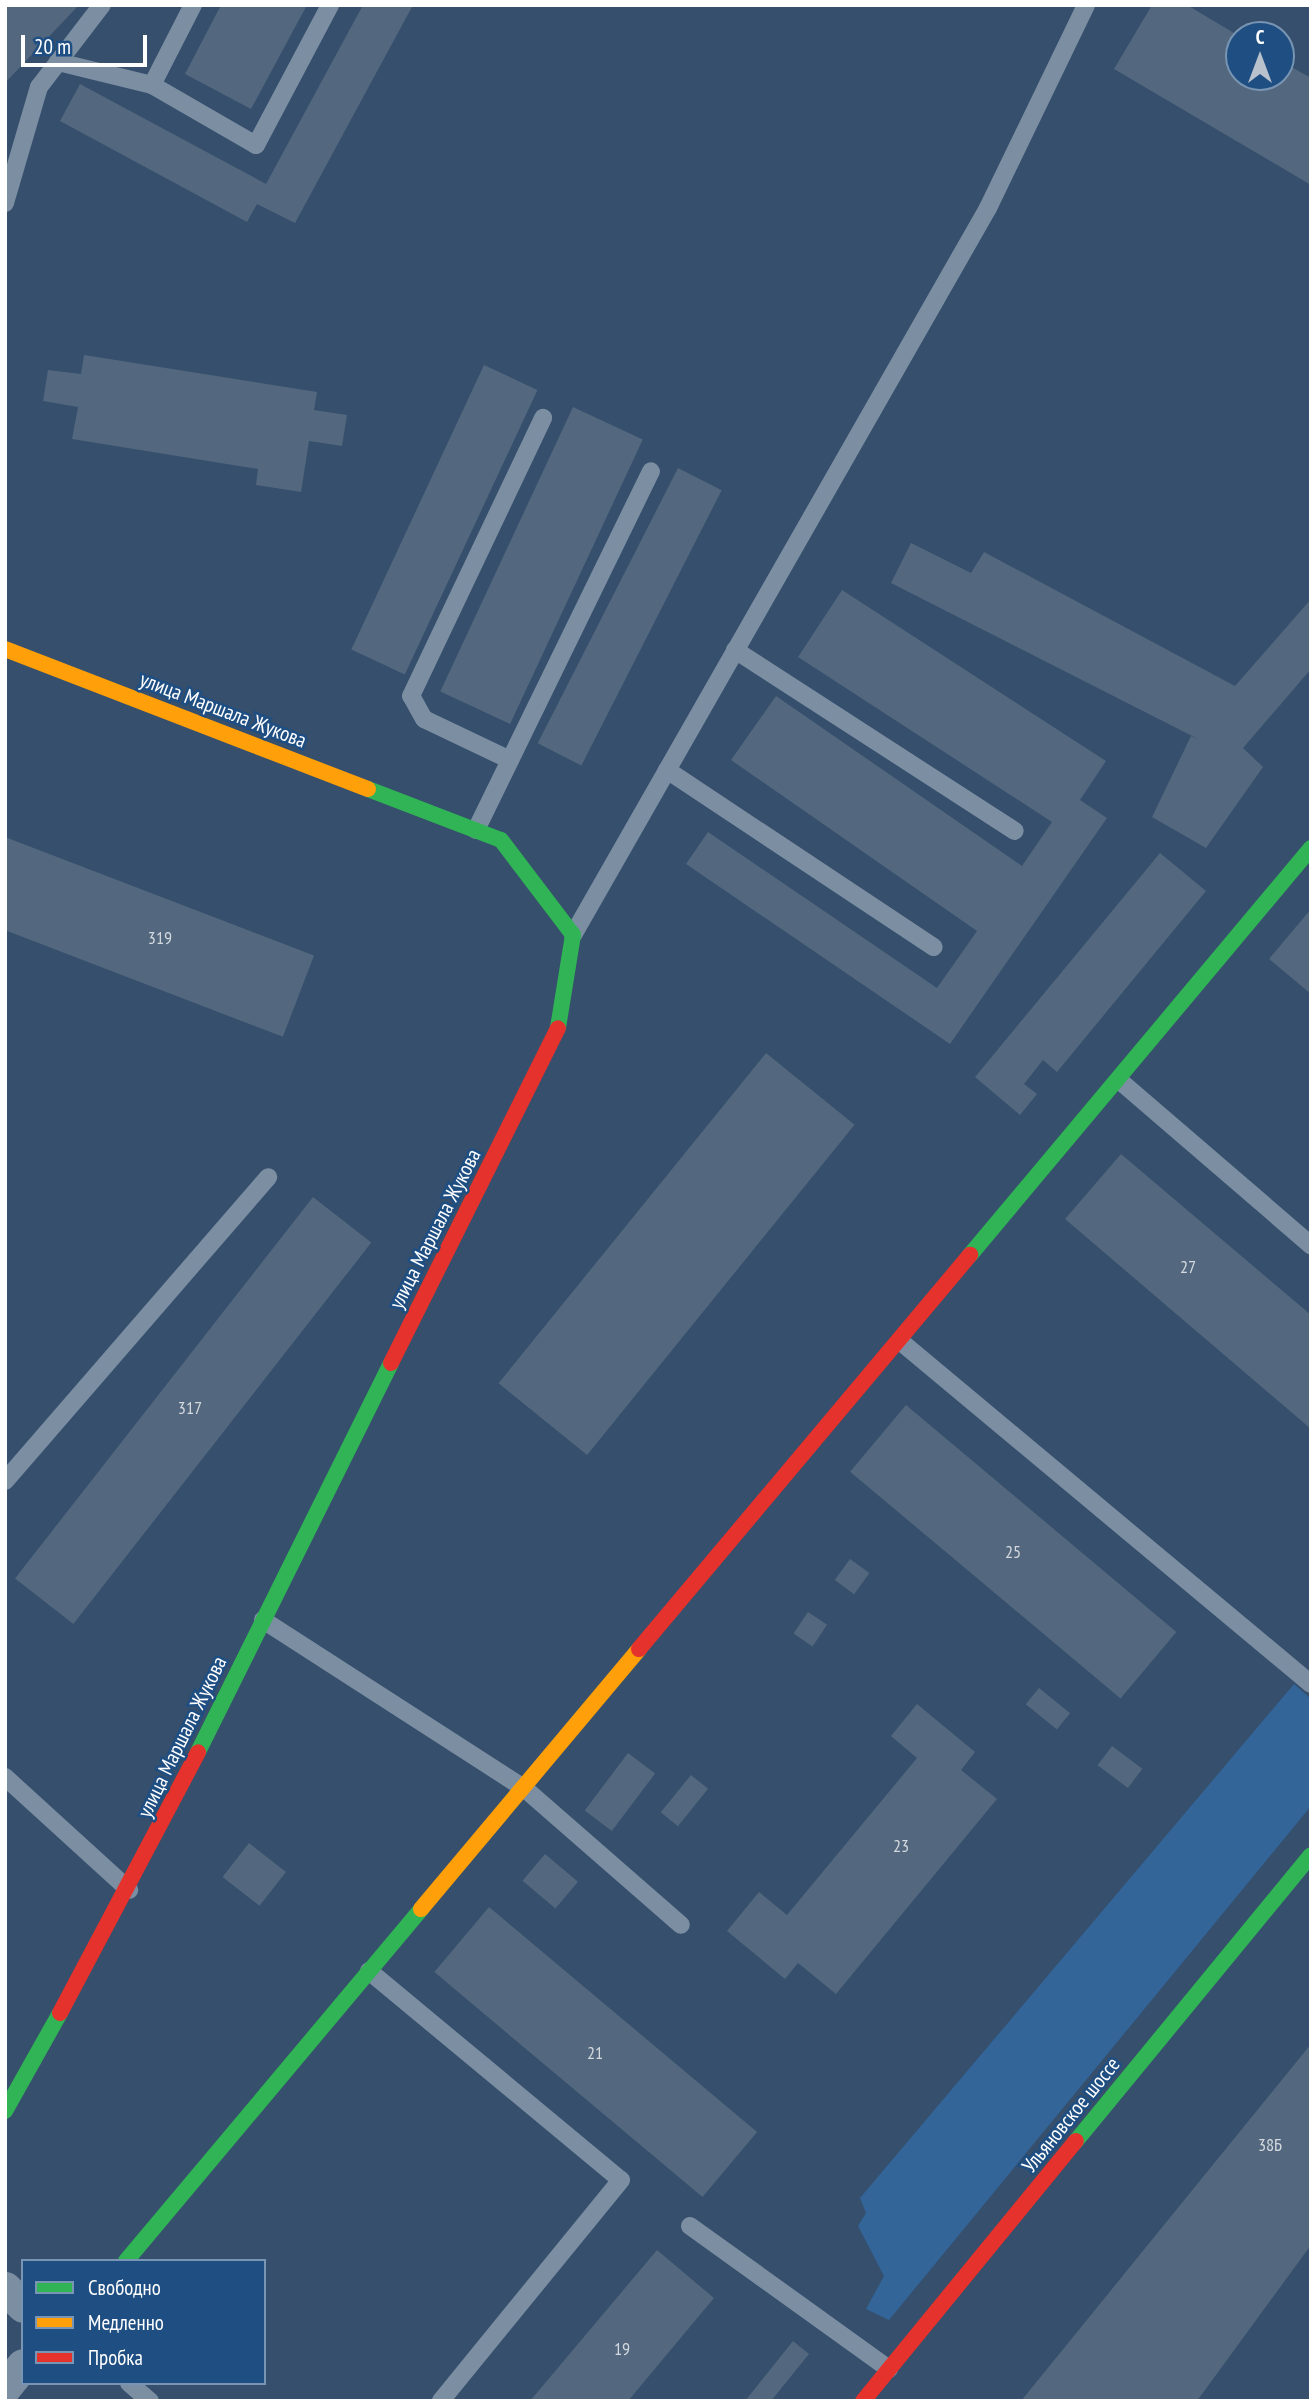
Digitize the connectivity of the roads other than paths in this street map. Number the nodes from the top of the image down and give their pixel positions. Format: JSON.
{"nodes":[{"id":1,"x":102,"y":5,"type":"edge"},
{"id":2,"x":193,"y":5,"type":"edge"},
{"id":3,"x":330,"y":5,"type":"edge"},
{"id":4,"x":1086,"y":5,"type":"edge"},
{"id":5,"x":58,"y":62,"type":"junction"},
{"id":6,"x":152,"y":85,"type":"junction"},
{"id":7,"x":5,"y":203,"type":"edge"},
{"id":8,"x":543,"y":418,"type":"dead end"},
{"id":9,"x":651,"y":471,"type":"dead end"},
{"id":10,"x":5,"y":649,"type":"edge"},
{"id":11,"x":735,"y":650,"type":"junction"},
{"id":12,"x":510,"y":760,"type":"junction"},
{"id":13,"x":667,"y":770,"type":"junction"},
{"id":14,"x":476,"y":830,"type":"junction"},
{"id":15,"x":1015,"y":831,"type":"dead end"},
{"id":16,"x":1311,"y":848,"type":"edge"},
{"id":17,"x":573,"y":935,"type":"junction"},
{"id":18,"x":933,"y":947,"type":"dead end"},
{"id":19,"x":1120,"y":1081,"type":"junction"},
{"id":20,"x":268,"y":1177,"type":"dead end"},
{"id":21,"x":1311,"y":1245,"type":"edge"},
{"id":22,"x":900,"y":1340,"type":"junction"},
{"id":23,"x":5,"y":1481,"type":"edge"},
{"id":24,"x":263,"y":1620,"type":"junction"},
{"id":25,"x":1311,"y":1684,"type":"edge"},
{"id":26,"x":5,"y":1777,"type":"edge"},
{"id":27,"x":524,"y":1788,"type":"junction"},
{"id":28,"x":1311,"y":1855,"type":"edge"},
{"id":29,"x":129,"y":1890,"type":"junction"},
{"id":30,"x":681,"y":1925,"type":"dead end"},
{"id":31,"x":369,"y":1971,"type":"junction"},
{"id":32,"x":5,"y":2111,"type":"edge"},
{"id":33,"x":690,"y":2226,"type":"dead end"},
{"id":34,"x":128,"y":2259,"type":"edge"},
{"id":35,"x":5,"y":2288,"type":"edge"},
{"id":36,"x":21,"y":2304,"type":"edge"},
{"id":37,"x":21,"y":2367,"type":"edge"},
{"id":38,"x":888,"y":2369,"type":"junction"},
{"id":39,"x":130,"y":2385,"type":"edge"},
{"id":40,"x":5,"y":2387,"type":"edge"},
{"id":41,"x":150,"y":2401,"type":"edge"},
{"id":42,"x":441,"y":2401,"type":"edge"},
{"id":43,"x":863,"y":2401,"type":"edge"}],
"edges":[{"from":1,"to":5,"type":"lane"},
{"from":2,"to":6,"type":"lane"},
{"from":3,"to":6,"type":"lane"},
{"from":4,"to":11,"type":"lane"},
{"from":5,"to":6,"type":"lane"},
{"from":5,"to":7,"type":"lane"},
{"from":8,"to":12,"type":"lane"},
{"from":9,"to":12,"type":"lane"},
{"from":10,"to":14,"type":"street","name":"улица Маршала Жукова"},
{"from":11,"to":13,"type":"lane"},
{"from":11,"to":15,"type":"lane"},
{"from":12,"to":14,"type":"lane"},
{"from":13,"to":17,"type":"lane"},
{"from":13,"to":18,"type":"lane"},
{"from":14,"to":17,"type":"street","name":"улица Маршала Жукова"},
{"from":16,"to":19,"type":"street"},
{"from":17,"to":24,"type":"street","name":"улица Маршала Жукова"},
{"from":19,"to":21,"type":"lane"},
{"from":19,"to":22,"type":"street"},
{"from":20,"to":23,"type":"lane"},
{"from":22,"to":25,"type":"lane"},
{"from":22,"to":27,"type":"street"},
{"from":24,"to":27,"type":"lane"},
{"from":24,"to":29,"type":"street","name":"улица Маршала Жукова"},
{"from":26,"to":29,"type":"lane"},
{"from":27,"to":30,"type":"lane"},
{"from":27,"to":31,"type":"street"},
{"from":28,"to":38,"type":"street","name":"Ульяновское шоссе"},
{"from":29,"to":32,"type":"street","name":"улица Маршала Жукова"},
{"from":31,"to":34,"type":"street"},
{"from":31,"to":42,"type":"lane"},
{"from":33,"to":38,"type":"lane"},
{"from":35,"to":36,"type":"street"},
{"from":37,"to":40,"type":"street"},
{"from":38,"to":43,"type":"street","name":"Ульяновское шоссе"},
{"from":39,"to":41,"type":"lane"}]}
